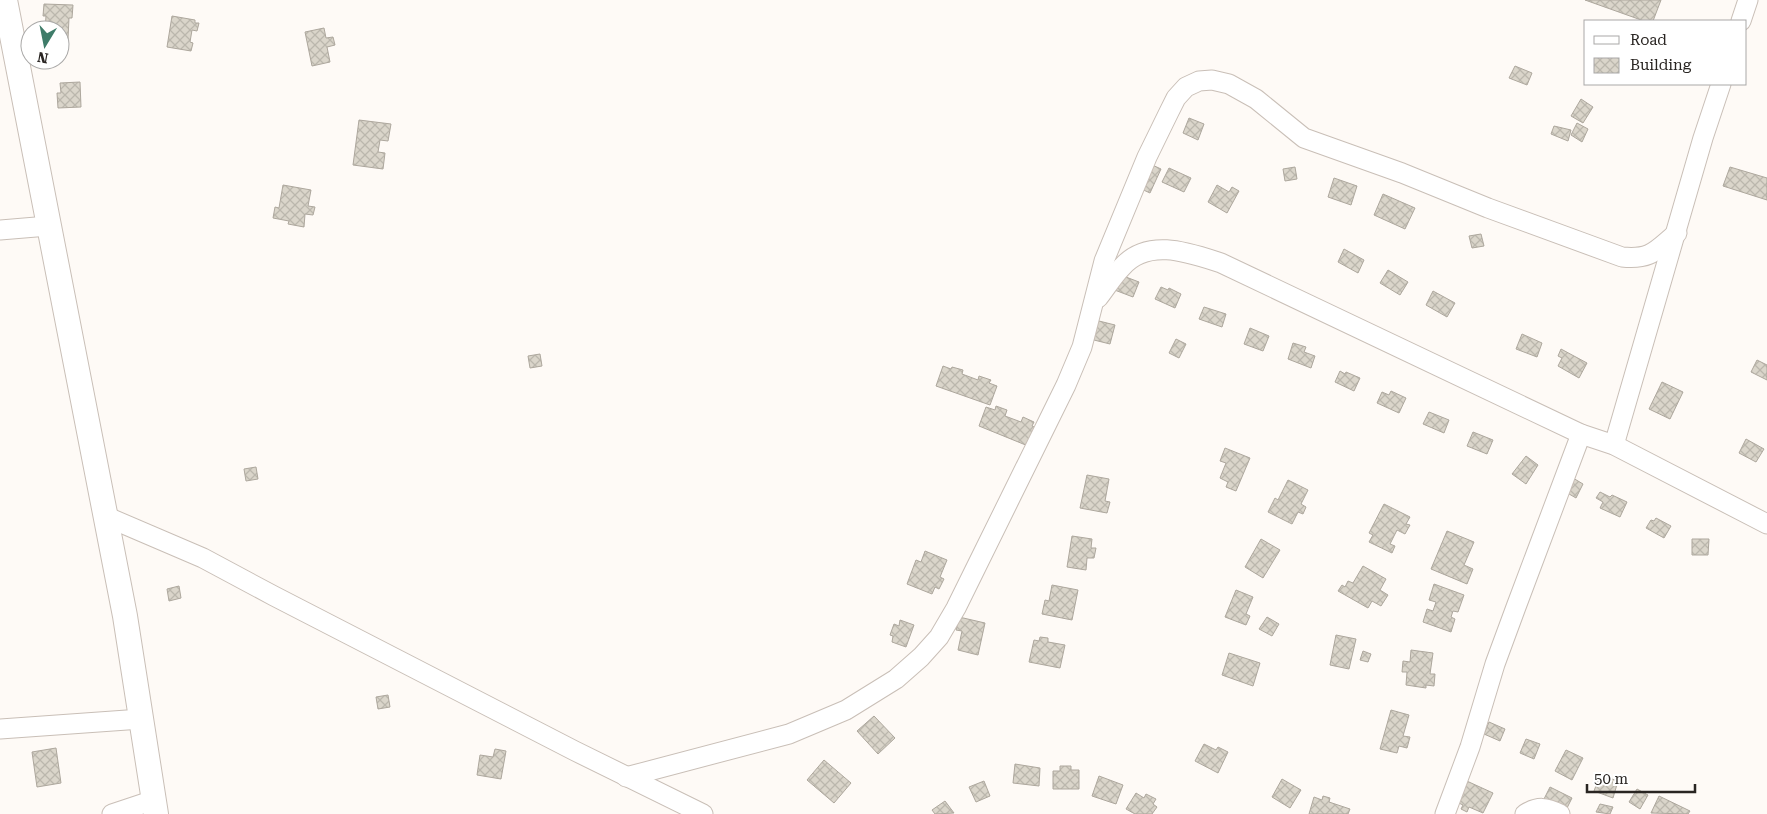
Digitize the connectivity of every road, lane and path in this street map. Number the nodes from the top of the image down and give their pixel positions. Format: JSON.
{"nodes":[{"id":1,"x":5,"y":0,"type":"edge"},
{"id":2,"x":1748,"y":0,"type":"edge"},
{"id":3,"x":1741,"y":20,"type":"edge"},
{"id":4,"x":1721,"y":85,"type":"edge"},
{"id":5,"x":48,"y":226,"type":"junction"},
{"id":6,"x":0,"y":230,"type":"edge"},
{"id":7,"x":1677,"y":233,"type":"junction"},
{"id":8,"x":1093,"y":304,"type":"junction"},
{"id":9,"x":1581,"y":434,"type":"junction"},
{"id":10,"x":1614,"y":445,"type":"junction"},
{"id":11,"x":105,"y":516,"type":"junction"},
{"id":12,"x":1767,"y":524,"type":"edge"},
{"id":13,"x":141,"y":719,"type":"junction"},
{"id":14,"x":0,"y":729,"type":"edge"},
{"id":15,"x":626,"y":777,"type":"junction"},
{"id":16,"x":155,"y":807,"type":"edge"},
{"id":17,"x":112,"y":814,"type":"edge"},
{"id":18,"x":702,"y":814,"type":"edge"},
{"id":19,"x":1445,"y":814,"type":"edge"},
{"id":20,"x":1525,"y":814,"type":"edge"},
{"id":21,"x":1560,"y":814,"type":"edge"}],
"edges":[{"from":1,"to":5,"type":"main road"},
{"from":2,"to":3,"type":"street"},
{"from":4,"to":7,"type":"street"},
{"from":5,"to":6,"type":"street"},
{"from":5,"to":11,"type":"main road"},
{"from":7,"to":8,"type":"street"},
{"from":7,"to":10,"type":"street"},
{"from":8,"to":9,"type":"street"},
{"from":8,"to":15,"type":"street"},
{"from":9,"to":10,"type":"street"},
{"from":9,"to":19,"type":"street"},
{"from":10,"to":12,"type":"street"},
{"from":11,"to":13,"type":"main road"},
{"from":11,"to":15,"type":"street"},
{"from":13,"to":14,"type":"street"},
{"from":13,"to":16,"type":"main road"},
{"from":15,"to":18,"type":"street"},
{"from":16,"to":17,"type":"street"},
{"from":20,"to":21,"type":"street"}]}
